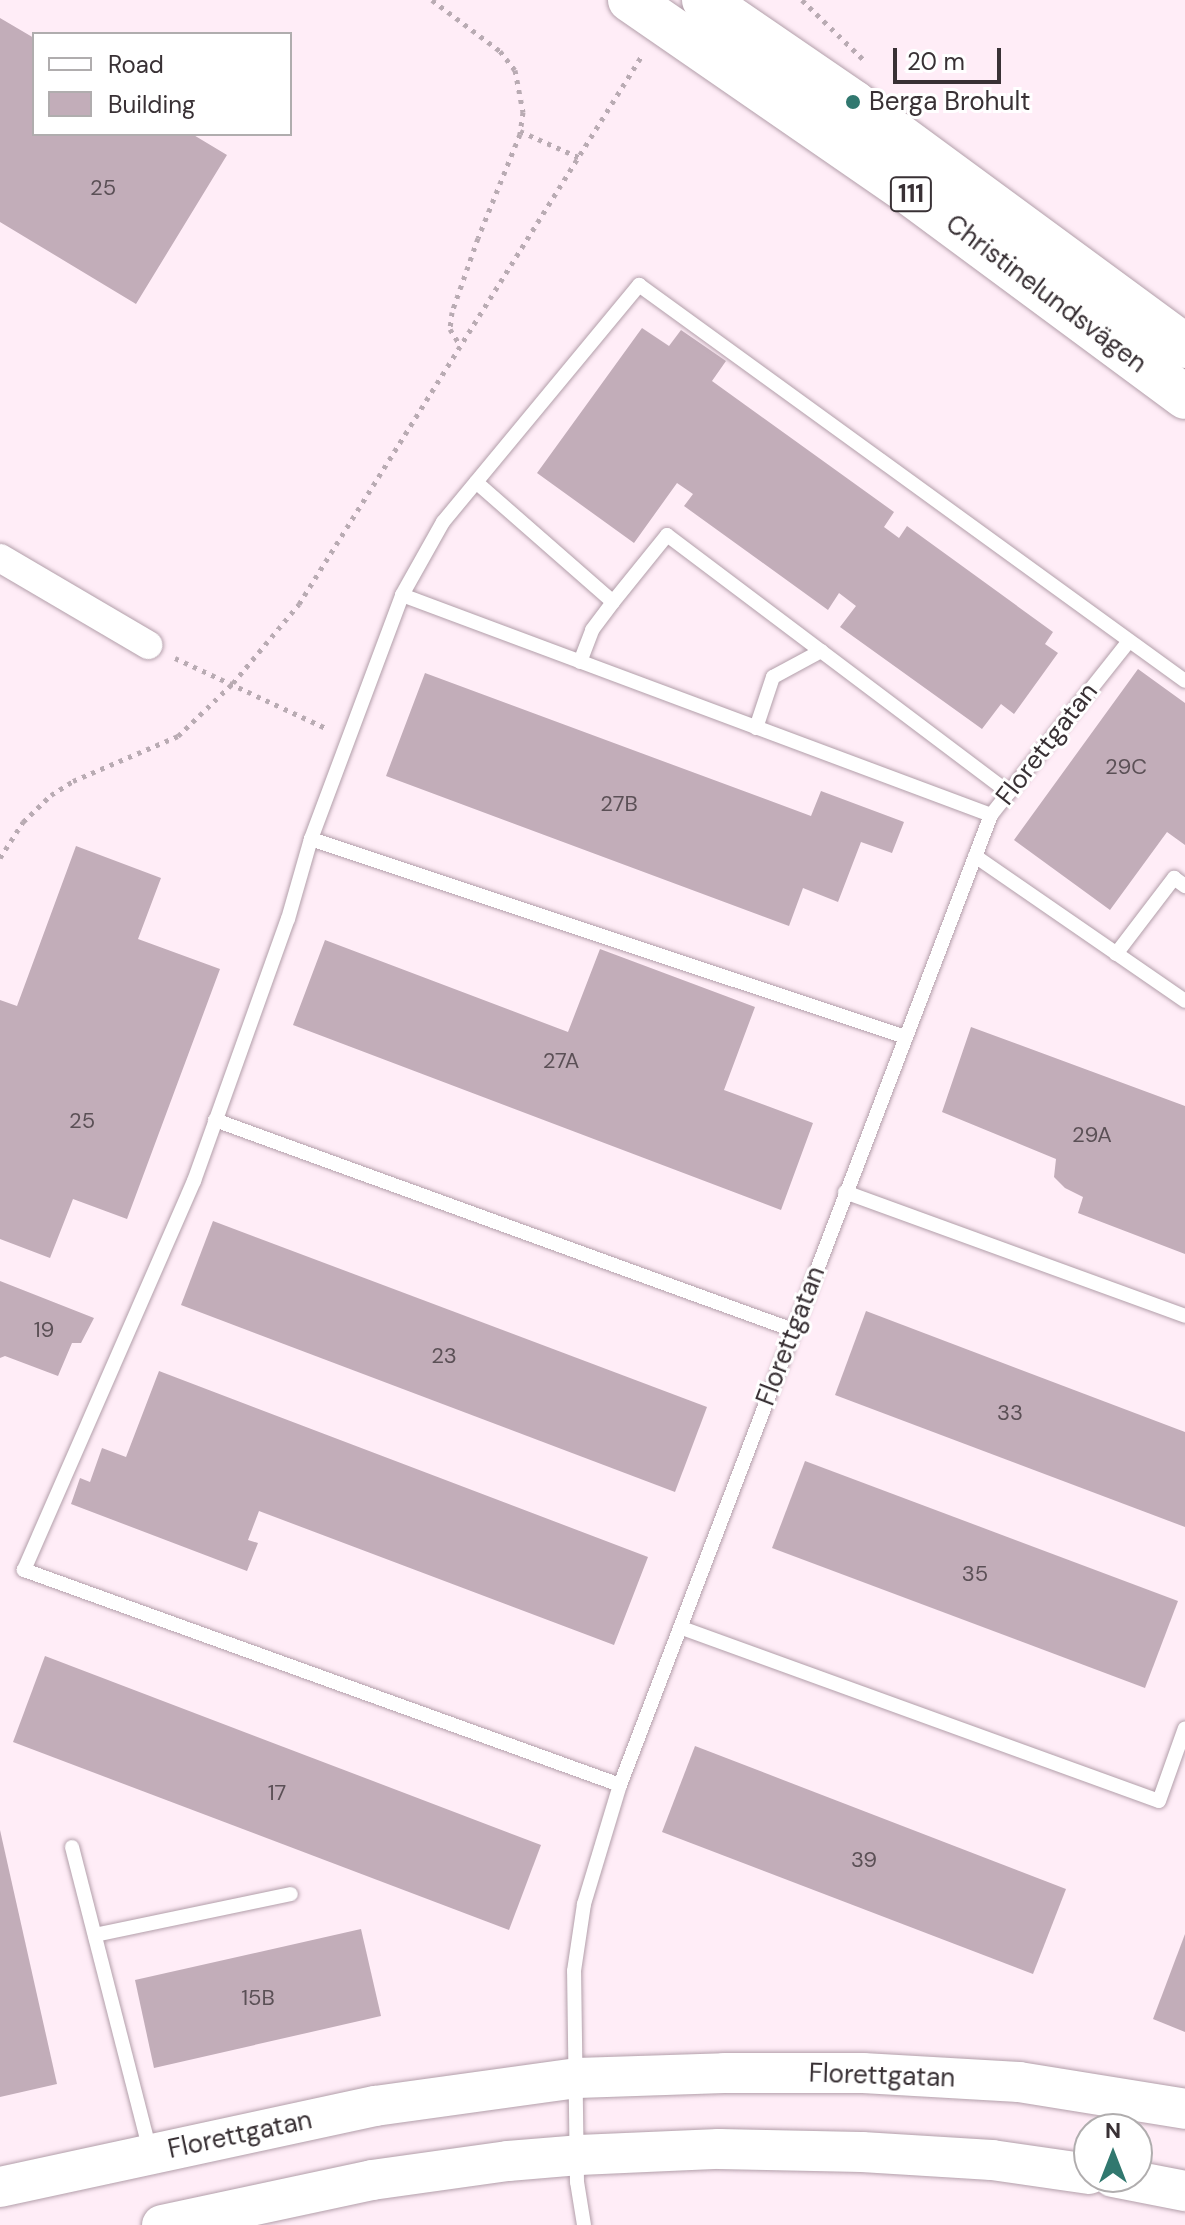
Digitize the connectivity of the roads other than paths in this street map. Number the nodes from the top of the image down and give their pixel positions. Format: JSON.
{"nodes":[{"id":1,"x":630,"y":0,"type":"edge"},
{"id":2,"x":704,"y":0,"type":"edge"},
{"id":3,"x":1185,"y":346,"type":"edge"},
{"id":4,"x":1185,"y":397,"type":"edge"},
{"id":5,"x":476,"y":482,"type":"junction"},
{"id":6,"x":0,"y":558,"type":"edge"},
{"id":7,"x":402,"y":595,"type":"junction"},
{"id":8,"x":613,"y":602,"type":"junction"},
{"id":9,"x":1129,"y":641,"type":"junction"},
{"id":10,"x":148,"y":645,"type":"road end"},
{"id":11,"x":821,"y":651,"type":"junction"},
{"id":12,"x":580,"y":662,"type":"junction"},
{"id":13,"x":1185,"y":681,"type":"edge"},
{"id":14,"x":756,"y":728,"type":"junction"},
{"id":15,"x":1009,"y":793,"type":"junction"},
{"id":16,"x":991,"y":815,"type":"junction"},
{"id":17,"x":311,"y":839,"type":"junction"},
{"id":18,"x":975,"y":856,"type":"junction"},
{"id":19,"x":1185,"y":886,"type":"edge"},
{"id":20,"x":1116,"y":954,"type":"junction"},
{"id":21,"x":1185,"y":1001,"type":"edge"},
{"id":22,"x":905,"y":1037,"type":"junction"},
{"id":23,"x":215,"y":1120,"type":"junction"},
{"id":24,"x":845,"y":1192,"type":"junction"},
{"id":25,"x":1185,"y":1316,"type":"edge"},
{"id":26,"x":793,"y":1330,"type":"junction"},
{"id":27,"x":682,"y":1628,"type":"junction"},
{"id":28,"x":1185,"y":1728,"type":"edge"},
{"id":29,"x":620,"y":1785,"type":"junction"},
{"id":30,"x":72,"y":1847,"type":"dead end"},
{"id":31,"x":291,"y":1894,"type":"dead end"},
{"id":32,"x":95,"y":1935,"type":"junction"},
{"id":33,"x":577,"y":2078,"type":"junction"},
{"id":34,"x":1185,"y":2109,"type":"edge"},
{"id":35,"x":151,"y":2155,"type":"junction"},
{"id":36,"x":579,"y":2155,"type":"junction"},
{"id":37,"x":1073,"y":2172,"type":"edge"},
{"id":38,"x":1153,"y":2185,"type":"edge"},
{"id":39,"x":0,"y":2187,"type":"edge"},
{"id":40,"x":1185,"y":2191,"type":"edge"},
{"id":41,"x":162,"y":2225,"type":"edge"},
{"id":42,"x":584,"y":2225,"type":"edge"}],
"edges":[{"from":1,"to":4,"type":"main road","name":"Christinelundsvägen","number":"111"},
{"from":2,"to":3,"type":"main road","name":"Christinelundsvägen","number":"111"},
{"from":5,"to":7,"type":"lane"},
{"from":5,"to":8,"type":"lane"},
{"from":5,"to":9,"type":"lane"},
{"from":6,"to":10,"type":"street"},
{"from":7,"to":12,"type":"lane"},
{"from":7,"to":17,"type":"lane"},
{"from":8,"to":11,"type":"lane"},
{"from":8,"to":12,"type":"lane"},
{"from":9,"to":13,"type":"lane"},
{"from":9,"to":15,"type":"lane","name":"Florettgatan"},
{"from":11,"to":14,"type":"lane"},
{"from":11,"to":15,"type":"lane"},
{"from":12,"to":14,"type":"lane"},
{"from":14,"to":16,"type":"lane"},
{"from":15,"to":16,"type":"lane","name":"Florettgatan"},
{"from":16,"to":18,"type":"lane","name":"Florettgatan"},
{"from":17,"to":22,"type":"lane"},
{"from":17,"to":23,"type":"lane"},
{"from":18,"to":20,"type":"lane"},
{"from":18,"to":22,"type":"lane","name":"Florettgatan"},
{"from":19,"to":20,"type":"lane"},
{"from":20,"to":21,"type":"lane"},
{"from":22,"to":24,"type":"lane","name":"Florettgatan"},
{"from":23,"to":26,"type":"lane"},
{"from":23,"to":29,"type":"lane"},
{"from":24,"to":25,"type":"lane"},
{"from":24,"to":26,"type":"lane","name":"Florettgatan"},
{"from":26,"to":27,"type":"lane","name":"Florettgatan"},
{"from":27,"to":28,"type":"lane"},
{"from":27,"to":29,"type":"lane","name":"Florettgatan"},
{"from":29,"to":33,"type":"lane","name":"Florettgatan"},
{"from":30,"to":32,"type":"lane"},
{"from":31,"to":32,"type":"lane"},
{"from":32,"to":35,"type":"lane"},
{"from":33,"to":34,"type":"street","name":"Florettgatan"},
{"from":33,"to":35,"type":"street","name":"Florettgatan"},
{"from":33,"to":36,"type":"lane","name":"Florettgatan"},
{"from":35,"to":39,"type":"street","name":"Florettgatan"},
{"from":36,"to":37,"type":"street"},
{"from":36,"to":41,"type":"street"},
{"from":36,"to":42,"type":"lane","name":"Florettgatan"},
{"from":38,"to":40,"type":"street"}]}
